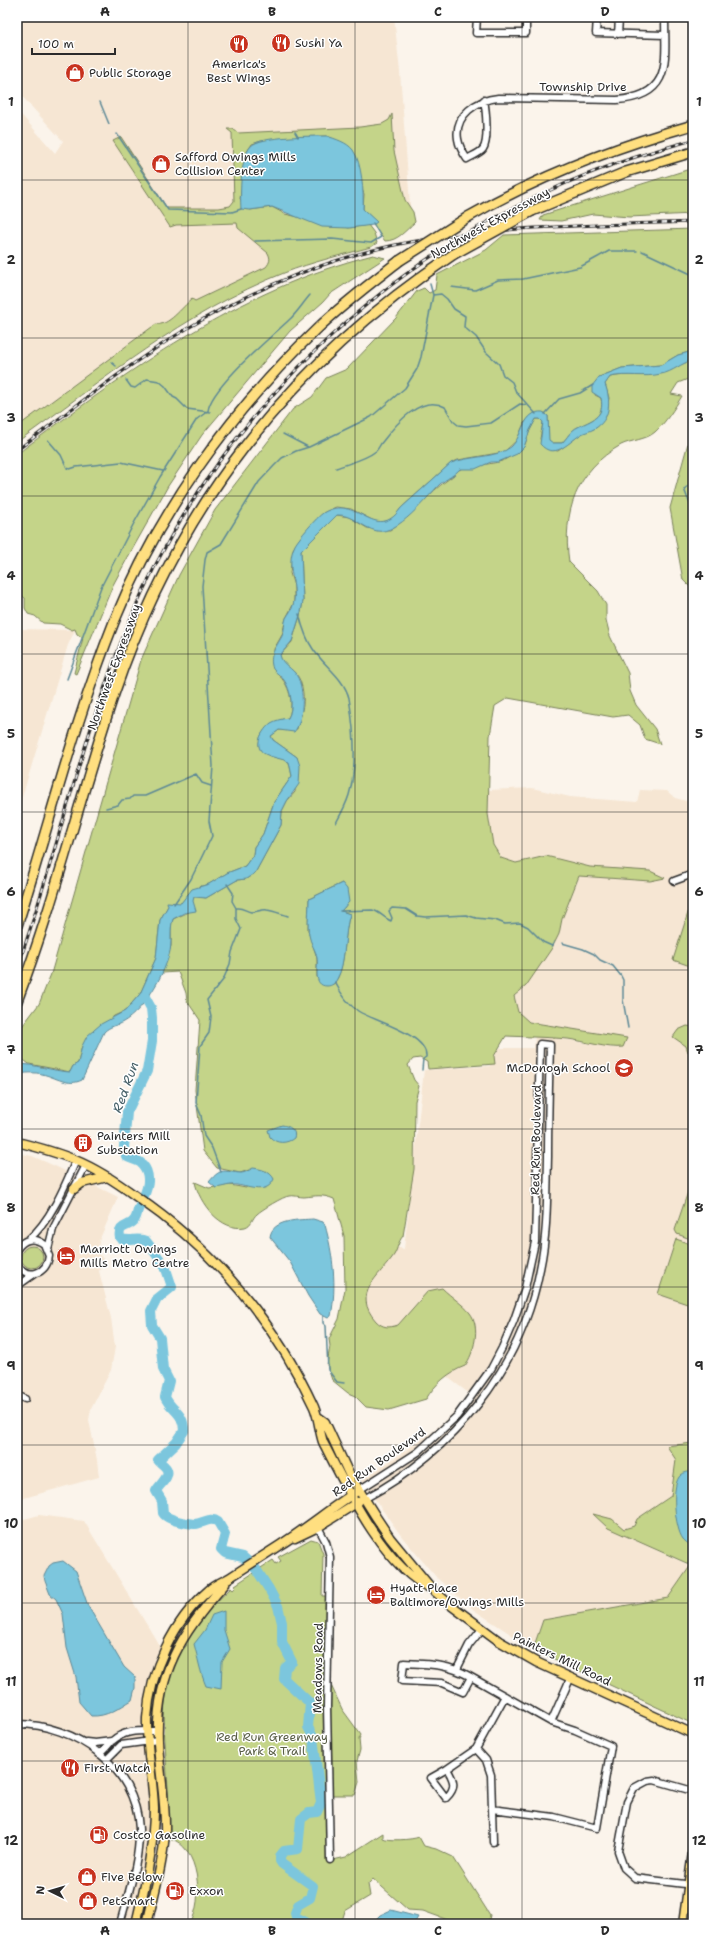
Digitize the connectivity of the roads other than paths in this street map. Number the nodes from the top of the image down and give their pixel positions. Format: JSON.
{"nodes":[{"id":1,"x":477,"y":17,"type":"edge"},
{"id":2,"x":526,"y":17,"type":"edge"},
{"id":3,"x":665,"y":17,"type":"edge"},
{"id":4,"x":618,"y":34,"type":"dead end"},
{"id":5,"x":665,"y":35,"type":"junction"},
{"id":6,"x":484,"y":100,"type":"junction"},
{"id":7,"x":693,"y":126,"type":"edge"},
{"id":8,"x":693,"y":152,"type":"edge"},
{"id":9,"x":693,"y":874,"type":"edge"},
{"id":10,"x":674,"y":881,"type":"dead end"},
{"id":11,"x":17,"y":926,"type":"edge"},
{"id":12,"x":17,"y":1001,"type":"edge"},
{"id":13,"x":17,"y":1142,"type":"edge"},
{"id":14,"x":76,"y":1160,"type":"junction"},
{"id":15,"x":86,"y":1165,"type":"junction"},
{"id":16,"x":108,"y":1177,"type":"junction"},
{"id":17,"x":74,"y":1189,"type":"junction"},
{"id":18,"x":28,"y":1240,"type":"junction"},
{"id":19,"x":17,"y":1249,"type":"edge"},
{"id":20,"x":48,"y":1249,"type":"junction"},
{"id":21,"x":17,"y":1265,"type":"edge"},
{"id":22,"x":17,"y":1270,"type":"edge"},
{"id":23,"x":34,"y":1274,"type":"junction"},
{"id":24,"x":17,"y":1281,"type":"edge"},
{"id":25,"x":17,"y":1286,"type":"edge"},
{"id":26,"x":17,"y":1395,"type":"edge"},
{"id":27,"x":25,"y":1400,"type":"dead end"},
{"id":28,"x":318,"y":1417,"type":"junction"},
{"id":29,"x":359,"y":1490,"type":"junction"},
{"id":30,"x":350,"y":1496,"type":"junction"},
{"id":31,"x":364,"y":1499,"type":"junction"},
{"id":32,"x":355,"y":1504,"type":"junction"},
{"id":33,"x":318,"y":1527,"type":"junction"},
{"id":34,"x":282,"y":1544,"type":"junction"},
{"id":35,"x":230,"y":1577,"type":"junction"},
{"id":36,"x":432,"y":1588,"type":"junction"},
{"id":37,"x":482,"y":1629,"type":"junction"},
{"id":38,"x":457,"y":1669,"type":"junction"},
{"id":39,"x":471,"y":1677,"type":"junction"},
{"id":40,"x":570,"y":1679,"type":"junction"},
{"id":41,"x":505,"y":1696,"type":"junction"},
{"id":42,"x":551,"y":1722,"type":"junction"},
{"id":43,"x":17,"y":1724,"type":"edge"},
{"id":44,"x":158,"y":1731,"type":"junction"},
{"id":45,"x":147,"y":1732,"type":"junction"},
{"id":46,"x":693,"y":1734,"type":"edge"},
{"id":47,"x":158,"y":1740,"type":"junction"},
{"id":48,"x":112,"y":1741,"type":"junction"},
{"id":49,"x":147,"y":1741,"type":"junction"},
{"id":50,"x":84,"y":1742,"type":"junction"},
{"id":51,"x":121,"y":1745,"type":"junction"},
{"id":52,"x":476,"y":1749,"type":"junction"},
{"id":53,"x":99,"y":1754,"type":"junction"},
{"id":54,"x":107,"y":1759,"type":"junction"},
{"id":55,"x":447,"y":1769,"type":"junction"},
{"id":56,"x":118,"y":1771,"type":"junction"},
{"id":57,"x":693,"y":1791,"type":"edge"},
{"id":58,"x":492,"y":1809,"type":"junction"},
{"id":59,"x":493,"y":1842,"type":"dead end"},
{"id":60,"x":693,"y":1852,"type":"edge"},
{"id":61,"x":330,"y":1860,"type":"dead end"},
{"id":62,"x":690,"y":1884,"type":"edge"},
{"id":63,"x":120,"y":1924,"type":"edge"},
{"id":64,"x":136,"y":1924,"type":"edge"},
{"id":65,"x":147,"y":1924,"type":"edge"},
{"id":66,"x":683,"y":1924,"type":"edge"}],
"edges":[{"from":1,"to":2,"type":"street"},
{"from":3,"to":5,"type":"street","name":"Township Drive"},
{"from":4,"to":5,"type":"street"},
{"from":5,"to":6,"type":"street","name":"Township Drive"},
{"from":6,"to":6,"type":"street","name":"Township Drive"},
{"from":7,"to":11,"type":"highway","name":"Northwest Expressway","bridge":true},
{"from":8,"to":12,"type":"highway","name":"Northwest Expressway","bridge":true},
{"from":9,"to":10,"type":"street"},
{"from":13,"to":14,"type":"main road","name":"Painters Mill Road"},
{"from":14,"to":15,"type":"main road","name":"Painters Mill Road"},
{"from":14,"to":18,"type":"street"},
{"from":15,"to":16,"type":"main road","name":"Painters Mill Road"},
{"from":15,"to":17,"type":"street"},
{"from":16,"to":17,"type":"main road"},
{"from":16,"to":28,"type":"main road","name":"Painters Mill Road"},
{"from":17,"to":20,"type":"street"},
{"from":18,"to":19,"type":"street"},
{"from":18,"to":20,"type":"street"},
{"from":20,"to":23,"type":"street"},
{"from":21,"to":23,"type":"street"},
{"from":22,"to":24,"type":"street"},
{"from":23,"to":25,"type":"street"},
{"from":26,"to":27,"type":"street"},
{"from":28,"to":29,"type":"main road","name":"Painters Mill Road"},
{"from":28,"to":30,"type":"main road","name":"Painters Mill Road"},
{"from":29,"to":30,"type":"main road","name":"Red Run Boulevard"},
{"from":29,"to":31,"type":"main road","name":"Painters Mill Road"},
{"from":29,"to":31,"type":"street","name":"Red Run Boulevard"},
{"from":30,"to":32,"type":"main road","name":"Painters Mill Road"},
{"from":30,"to":34,"type":"main road","name":"Red Run Boulevard"},
{"from":31,"to":32,"type":"main road","name":"Red Run Boulevard"},
{"from":31,"to":36,"type":"main road","name":"Painters Mill Road"},
{"from":32,"to":33,"type":"main road","name":"Red Run Boulevard"},
{"from":32,"to":36,"type":"main road","name":"Painters Mill Road"},
{"from":33,"to":34,"type":"main road","name":"Red Run Boulevard"},
{"from":33,"to":61,"type":"street","name":"Meadows Road"},
{"from":34,"to":35,"type":"main road","name":"Red Run Boulevard"},
{"from":35,"to":44,"type":"main road","name":"Red Run Boulevard"},
{"from":35,"to":45,"type":"main road","name":"Red Run Boulevard"},
{"from":36,"to":37,"type":"main road","name":"Painters Mill Road"},
{"from":37,"to":38,"type":"street"},
{"from":37,"to":40,"type":"main road","name":"Painters Mill Road"},
{"from":38,"to":39,"type":"street"},
{"from":38,"to":39,"type":"street"},
{"from":39,"to":41,"type":"street"},
{"from":40,"to":42,"type":"street"},
{"from":40,"to":46,"type":"main road","name":"Painters Mill Road"},
{"from":41,"to":42,"type":"street"},
{"from":41,"to":52,"type":"street"},
{"from":42,"to":58,"type":"street"},
{"from":43,"to":50,"type":"street"},
{"from":44,"to":45,"type":"street"},
{"from":44,"to":47,"type":"main road","name":"Red Run Boulevard"},
{"from":45,"to":48,"type":"street"},
{"from":45,"to":49,"type":"main road","name":"Red Run Boulevard"},
{"from":47,"to":49,"type":"street"},
{"from":47,"to":65,"type":"main road","name":"Red Run Boulevard"},
{"from":48,"to":50,"type":"street"},
{"from":48,"to":53,"type":"street"},
{"from":49,"to":51,"type":"street"},
{"from":49,"to":64,"type":"main road","name":"Red Run Boulevard"},
{"from":50,"to":53,"type":"street"},
{"from":51,"to":54,"type":"street"},
{"from":51,"to":56,"type":"street"},
{"from":52,"to":55,"type":"street"},
{"from":52,"to":58,"type":"street"},
{"from":53,"to":54,"type":"street"},
{"from":54,"to":56,"type":"street"},
{"from":55,"to":55,"type":"street"},
{"from":56,"to":63,"type":"street"},
{"from":57,"to":62,"type":"street"},
{"from":58,"to":59,"type":"street"},
{"from":60,"to":62,"type":"main road"},
{"from":62,"to":66,"type":"main road"}]}
